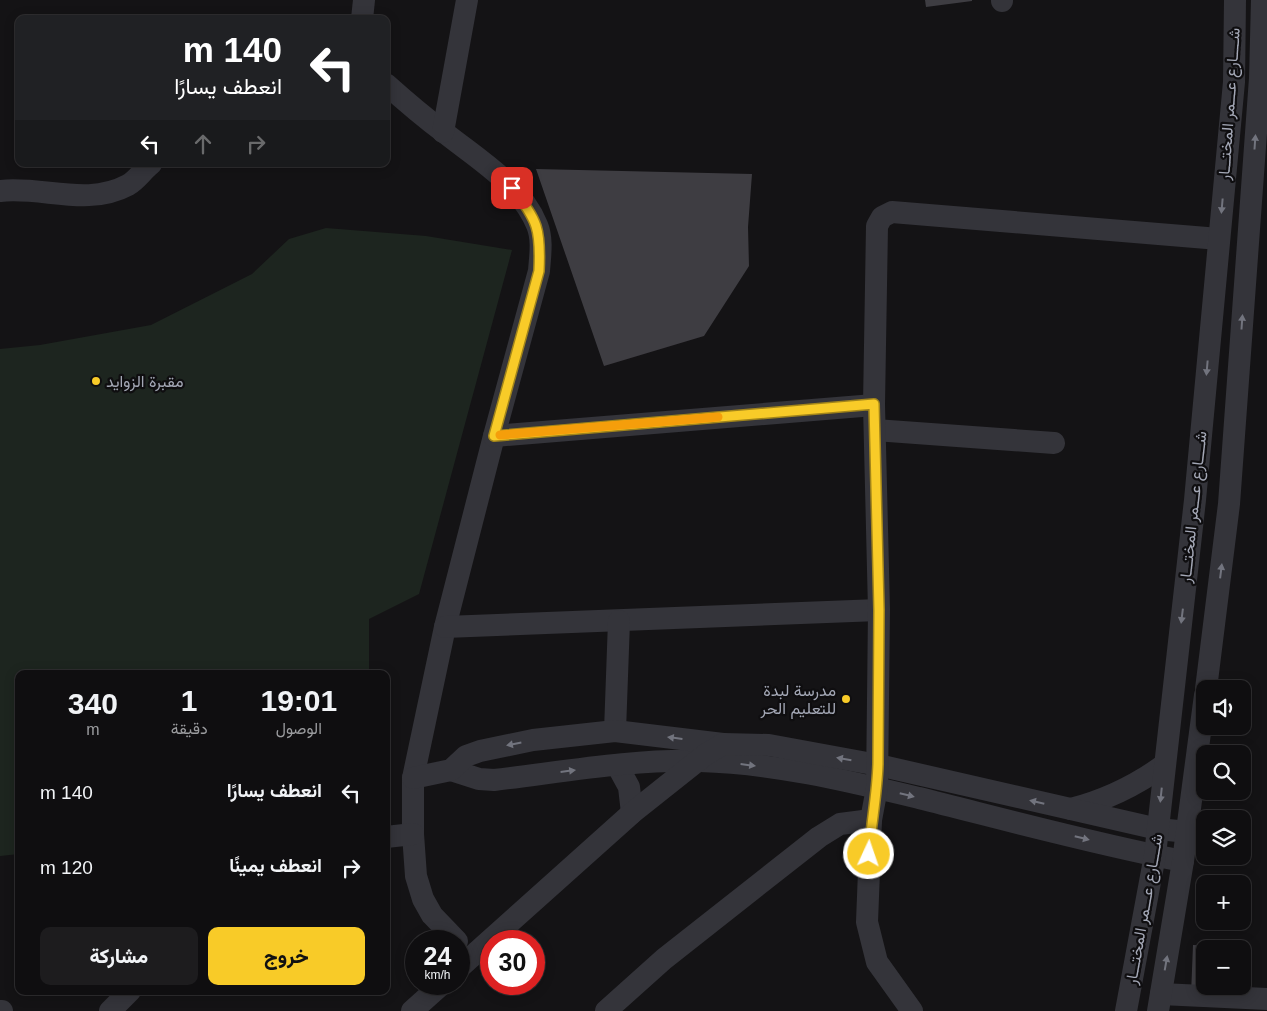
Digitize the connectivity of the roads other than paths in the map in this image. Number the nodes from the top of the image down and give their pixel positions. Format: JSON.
{"nodes":[{"id":1,"x":364,"y":0,"type":"edge"},
{"id":2,"x":467,"y":0,"type":"edge"},
{"id":3,"x":1235,"y":0,"type":"edge"},
{"id":4,"x":1262,"y":0,"type":"edge"},
{"id":5,"x":362,"y":15,"type":"edge"},
{"id":6,"x":390,"y":87,"type":"edge"},
{"id":7,"x":443,"y":132,"type":"junction"},
{"id":8,"x":143,"y":167,"type":"edge"},
{"id":9,"x":0,"y":191,"type":"edge"},
{"id":10,"x":1219,"y":239,"type":"junction"},
{"id":11,"x":874,"y":404,"type":"junction"},
{"id":12,"x":875,"y":430,"type":"junction"},
{"id":13,"x":494,"y":436,"type":"junction"},
{"id":14,"x":1054,"y":443,"type":"dead end"},
{"id":15,"x":879,"y":610,"type":"junction"},
{"id":16,"x":619,"y":621,"type":"junction"},
{"id":17,"x":445,"y":627,"type":"junction"},
{"id":18,"x":1207,"y":680,"type":"edge"},
{"id":19,"x":616,"y":731,"type":"junction"},
{"id":20,"x":1200,"y":735,"type":"edge"},
{"id":21,"x":723,"y":744,"type":"junction"},
{"id":22,"x":699,"y":761,"type":"junction"},
{"id":23,"x":878,"y":764,"type":"junction"},
{"id":24,"x":617,"y":765,"type":"junction"},
{"id":25,"x":1164,"y":765,"type":"junction"},
{"id":26,"x":451,"y":770,"type":"junction"},
{"id":27,"x":413,"y":778,"type":"junction"},
{"id":28,"x":878,"y":788,"type":"junction"},
{"id":29,"x":1071,"y":810,"type":"junction"},
{"id":30,"x":632,"y":813,"type":"junction"},
{"id":31,"x":871,"y":820,"type":"junction"},
{"id":32,"x":1158,"y":829,"type":"junction"},
{"id":33,"x":1188,"y":832,"type":"junction"},
{"id":34,"x":413,"y":834,"type":"junction"},
{"id":35,"x":390,"y":837,"type":"edge"},
{"id":36,"x":1154,"y":856,"type":"junction"},
{"id":37,"x":1183,"y":861,"type":"junction"},
{"id":38,"x":444,"y":930,"type":"edge"},
{"id":39,"x":470,"y":945,"type":"edge"},
{"id":40,"x":126,"y":995,"type":"edge"},
{"id":41,"x":430,"y":995,"type":"edge"},
{"id":42,"x":1267,"y":999,"type":"edge"},
{"id":43,"x":1159,"y":1002,"type":"edge"},
{"id":44,"x":110,"y":1011,"type":"edge"},
{"id":45,"x":412,"y":1011,"type":"edge"},
{"id":46,"x":606,"y":1011,"type":"edge"},
{"id":47,"x":912,"y":1011,"type":"edge"},
{"id":48,"x":1126,"y":1011,"type":"edge"}],
"edges":[{"from":1,"to":5,"type":"street"},
{"from":2,"to":7,"type":"street"},
{"from":3,"to":10,"type":"street","name":"شــــارع عـــمر المختـــار","one_way":true},
{"from":18,"to":4,"type":"street","name":"شــــارع عـــمر المختـــار","one_way":true},
{"from":6,"to":7,"type":"street"},
{"from":7,"to":13,"type":"street"},
{"from":8,"to":9,"type":"street"},
{"from":10,"to":11,"type":"street"},
{"from":10,"to":25,"type":"street","name":"شــــارع عـــمر المختـــار","one_way":true},
{"from":11,"to":12,"type":"street"},
{"from":11,"to":13,"type":"street"},
{"from":12,"to":14,"type":"street"},
{"from":12,"to":15,"type":"street"},
{"from":13,"to":17,"type":"street"},
{"from":15,"to":16,"type":"street"},
{"from":15,"to":23,"type":"street"},
{"from":16,"to":17,"type":"street"},
{"from":16,"to":19,"type":"street"},
{"from":17,"to":27,"type":"street"},
{"from":21,"to":19,"type":"street","one_way":true},
{"from":19,"to":26,"type":"street","one_way":true},
{"from":20,"to":33,"type":"street","name":"شــــارع عـــمر المختـــار"},
{"from":21,"to":22,"type":"street"},
{"from":23,"to":21,"type":"street","one_way":true},
{"from":22,"to":24,"type":"street"},
{"from":22,"to":28,"type":"street","one_way":true},
{"from":22,"to":30,"type":"street"},
{"from":23,"to":28,"type":"street"},
{"from":29,"to":23,"type":"street","one_way":true},
{"from":26,"to":24,"type":"street","one_way":true},
{"from":24,"to":30,"type":"street"},
{"from":25,"to":29,"type":"street"},
{"from":25,"to":32,"type":"street","name":"شــــارع عـــمر المختـــار","one_way":true},
{"from":26,"to":27,"type":"street"},
{"from":27,"to":34,"type":"street"},
{"from":28,"to":31,"type":"street"},
{"from":28,"to":36,"type":"street","one_way":true},
{"from":29,"to":32,"type":"street"},
{"from":30,"to":39,"type":"street"},
{"from":31,"to":46,"type":"street"},
{"from":31,"to":47,"type":"street"},
{"from":32,"to":33,"type":"street"},
{"from":32,"to":36,"type":"street","name":"شــــارع عـــمر المختـــار"},
{"from":33,"to":37,"type":"street","name":"شــــارع عـــمر المختـــار"},
{"from":34,"to":35,"type":"street"},
{"from":34,"to":38,"type":"street"},
{"from":36,"to":37,"type":"street"},
{"from":36,"to":48,"type":"street","name":"شــــارع عـــمر المختـــار"},
{"from":43,"to":37,"type":"street","name":"شــــارع عـــمر المختـــار","one_way":true},
{"from":40,"to":44,"type":"street"},
{"from":41,"to":45,"type":"street"},
{"from":42,"to":43,"type":"street"}]}
